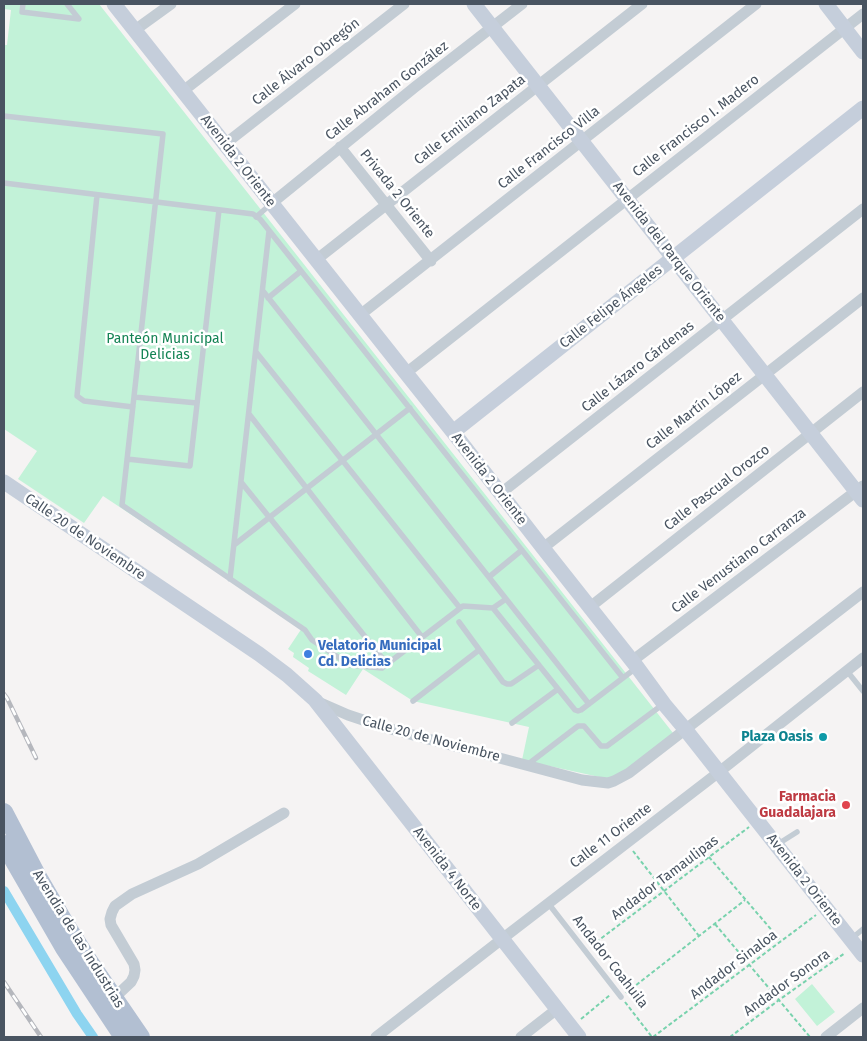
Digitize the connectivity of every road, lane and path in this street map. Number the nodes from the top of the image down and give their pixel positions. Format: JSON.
{"nodes":[{"id":1,"x":23,"y":4,"type":"edge"},
{"id":2,"x":67,"y":4,"type":"edge"},
{"id":3,"x":114,"y":4,"type":"edge"},
{"id":4,"x":171,"y":4,"type":"edge"},
{"id":5,"x":295,"y":4,"type":"edge"},
{"id":6,"x":404,"y":4,"type":"edge"},
{"id":7,"x":474,"y":4,"type":"edge"},
{"id":8,"x":522,"y":4,"type":"edge"},
{"id":9,"x":642,"y":4,"type":"edge"},
{"id":10,"x":756,"y":4,"type":"edge"},
{"id":11,"x":826,"y":4,"type":"edge"},
{"id":12,"x":863,"y":14,"type":"edge"},
{"id":13,"x":492,"y":28,"type":"junction"},
{"id":14,"x":845,"y":28,"type":"junction"},
{"id":15,"x":135,"y":30,"type":"junction"},
{"id":16,"x":863,"y":52,"type":"edge"},
{"id":17,"x":538,"y":85,"type":"junction"},
{"id":18,"x":184,"y":91,"type":"junction"},
{"id":19,"x":863,"y":108,"type":"edge"},
{"id":20,"x":4,"y":116,"type":"edge"},
{"id":21,"x":582,"y":141,"type":"junction"},
{"id":22,"x":226,"y":144,"type":"junction"},
{"id":23,"x":340,"y":147,"type":"junction"},
{"id":24,"x":4,"y":183,"type":"edge"},
{"id":25,"x":98,"y":195,"type":"junction"},
{"id":26,"x":628,"y":199,"type":"junction"},
{"id":27,"x":155,"y":202,"type":"junction"},
{"id":28,"x":272,"y":203,"type":"junction"},
{"id":29,"x":387,"y":205,"type":"junction"},
{"id":30,"x":863,"y":209,"type":"edge"},
{"id":31,"x":219,"y":210,"type":"junction"},
{"id":32,"x":256,"y":217,"type":"junction"},
{"id":33,"x":269,"y":231,"type":"junction"},
{"id":34,"x":674,"y":257,"type":"junction"},
{"id":35,"x":316,"y":260,"type":"junction"},
{"id":36,"x":431,"y":261,"type":"junction"},
{"id":37,"x":301,"y":271,"type":"junction"},
{"id":38,"x":263,"y":291,"type":"junction"},
{"id":39,"x":268,"y":298,"type":"junction"},
{"id":40,"x":863,"y":298,"type":"edge"},
{"id":41,"x":360,"y":315,"type":"junction"},
{"id":42,"x":722,"y":320,"type":"junction"},
{"id":43,"x":256,"y":352,"type":"junction"},
{"id":44,"x":406,"y":374,"type":"junction"},
{"id":45,"x":765,"y":375,"type":"junction"},
{"id":46,"x":863,"y":392,"type":"edge"},
{"id":47,"x":134,"y":396,"type":"junction"},
{"id":48,"x":197,"y":403,"type":"junction"},
{"id":49,"x":133,"y":407,"type":"junction"},
{"id":50,"x":410,"y":408,"type":"junction"},
{"id":51,"x":249,"y":414,"type":"junction"},
{"id":52,"x":453,"y":432,"type":"junction"},
{"id":53,"x":811,"y":433,"type":"junction"},
{"id":54,"x":376,"y":434,"type":"junction"},
{"id":55,"x":127,"y":459,"type":"junction"},
{"id":56,"x":342,"y":461,"type":"junction"},
{"id":57,"x":4,"y":482,"type":"edge"},
{"id":58,"x":241,"y":482,"type":"junction"},
{"id":59,"x":306,"y":488,"type":"junction"},
{"id":60,"x":861,"y":492,"type":"edge"},
{"id":61,"x":501,"y":493,"type":"junction"},
{"id":62,"x":269,"y":517,"type":"junction"},
{"id":63,"x":234,"y":545,"type":"junction"},
{"id":64,"x":543,"y":548,"type":"junction"},
{"id":65,"x":522,"y":550,"type":"junction"},
{"id":66,"x":489,"y":577,"type":"junction"},
{"id":67,"x":230,"y":579,"type":"junction"},
{"id":68,"x":863,"y":592,"type":"edge"},
{"id":69,"x":506,"y":599,"type":"junction"},
{"id":70,"x":590,"y":607,"type":"junction"},
{"id":71,"x":460,"y":608,"type":"junction"},
{"id":72,"x":493,"y":608,"type":"junction"},
{"id":73,"x":459,"y":622,"type":"dead end"},
{"id":74,"x":422,"y":637,"type":"junction"},
{"id":75,"x":479,"y":650,"type":"junction"},
{"id":76,"x":863,"y":658,"type":"edge"},
{"id":77,"x":387,"y":664,"type":"junction"},
{"id":78,"x":634,"y":664,"type":"junction"},
{"id":79,"x":539,"y":665,"type":"junction"},
{"id":80,"x":847,"y":670,"type":"junction"},
{"id":81,"x":623,"y":678,"type":"junction"},
{"id":82,"x":558,"y":688,"type":"junction"},
{"id":83,"x":863,"y":691,"type":"edge"},
{"id":84,"x":315,"y":700,"type":"junction"},
{"id":85,"x":413,"y":701,"type":"dead end"},
{"id":86,"x":589,"y":704,"type":"junction"},
{"id":87,"x":664,"y":704,"type":"junction"},
{"id":88,"x":512,"y":723,"type":"dead end"},
{"id":89,"x":685,"y":729,"type":"junction"},
{"id":90,"x":527,"y":765,"type":"junction"},
{"id":91,"x":719,"y":772,"type":"junction"},
{"id":92,"x":4,"y":812,"type":"edge"},
{"id":93,"x":284,"y":813,"type":"dead end"},
{"id":94,"x":758,"y":821,"type":"junction"},
{"id":95,"x":797,"y":832,"type":"dead end"},
{"id":96,"x":626,"y":843,"type":"junction"},
{"id":97,"x":4,"y":844,"type":"edge"},
{"id":98,"x":776,"y":845,"type":"junction"},
{"id":99,"x":709,"y":857,"type":"junction"},
{"id":100,"x":664,"y":891,"type":"junction"},
{"id":101,"x":745,"y":900,"type":"junction"},
{"id":102,"x":548,"y":903,"type":"junction"},
{"id":103,"x":826,"y":908,"type":"junction"},
{"id":104,"x":715,"y":924,"type":"junction"},
{"id":105,"x":863,"y":929,"type":"edge"},
{"id":106,"x":699,"y":936,"type":"junction"},
{"id":107,"x":502,"y":939,"type":"junction"},
{"id":108,"x":781,"y":942,"type":"junction"},
{"id":109,"x":856,"y":946,"type":"edge"},
{"id":110,"x":585,"y":951,"type":"junction"},
{"id":111,"x":749,"y":965,"type":"junction"},
{"id":112,"x":616,"y":990,"type":"junction"},
{"id":113,"x":621,"y":997,"type":"junction"},
{"id":114,"x":114,"y":998,"type":"junction"},
{"id":115,"x":779,"y":1000,"type":"junction"},
{"id":116,"x":863,"y":1008,"type":"edge"},
{"id":117,"x":557,"y":1009,"type":"junction"},
{"id":118,"x":575,"y":1032,"type":"edge"},
{"id":119,"x":123,"y":1037,"type":"edge"},
{"id":120,"x":142,"y":1037,"type":"edge"},
{"id":121,"x":376,"y":1037,"type":"edge"},
{"id":122,"x":521,"y":1037,"type":"edge"},
{"id":123,"x":653,"y":1037,"type":"edge"},
{"id":124,"x":730,"y":1037,"type":"edge"},
{"id":125,"x":810,"y":1037,"type":"edge"},
{"id":126,"x":826,"y":1037,"type":"edge"}],
"edges":[{"from":1,"to":2,"type":"lane"},
{"from":3,"to":15,"type":"street","name":"Avenida 2 Oriente"},
{"from":4,"to":15,"type":"street"},
{"from":5,"to":18,"type":"street"},
{"from":6,"to":22,"type":"street","name":"Calle Álvaro Obregón"},
{"from":7,"to":13,"type":"street","name":"Avenida del Parque Oriente"},
{"from":8,"to":13,"type":"street","name":"Calle Abraham González"},
{"from":9,"to":17,"type":"street","name":"Calle Emiliano Zapata"},
{"from":10,"to":21,"type":"street","name":"Calle Francisco Villa"},
{"from":11,"to":14,"type":"street"},
{"from":12,"to":14,"type":"street","name":"Calle Francisco I. Madero"},
{"from":13,"to":17,"type":"street","name":"Avenida del Parque Oriente"},
{"from":13,"to":23,"type":"street","name":"Calle Abraham González"},
{"from":14,"to":16,"type":"street"},
{"from":14,"to":26,"type":"street","name":"Calle Francisco I. Madero"},
{"from":15,"to":18,"type":"street","name":"Avenida 2 Oriente"},
{"from":17,"to":21,"type":"street","name":"Avenida del Parque Oriente"},
{"from":17,"to":29,"type":"street","name":"Calle Emiliano Zapata"},
{"from":18,"to":22,"type":"street","name":"Avenida 2 Oriente"},
{"from":19,"to":34,"type":"street","name":"Calle Felipe Ángeles"},
{"from":20,"to":27,"type":"lane"},
{"from":21,"to":26,"type":"street","name":"Avenida del Parque Oriente"},
{"from":21,"to":36,"type":"street","name":"Calle Francisco Villa"},
{"from":22,"to":28,"type":"street","name":"Avenida 2 Oriente"},
{"from":23,"to":28,"type":"street","name":"Calle Abraham González"},
{"from":23,"to":29,"type":"street","name":"Privada 2 Oriente"},
{"from":24,"to":25,"type":"lane"},
{"from":25,"to":27,"type":"lane"},
{"from":25,"to":49,"type":"lane"},
{"from":26,"to":34,"type":"street","name":"Avenida del Parque Oriente"},
{"from":26,"to":44,"type":"street","name":"Calle Francisco I. Madero"},
{"from":27,"to":31,"type":"lane"},
{"from":27,"to":47,"type":"lane"},
{"from":28,"to":32,"type":"lane"},
{"from":28,"to":35,"type":"street","name":"Avenida 2 Oriente"},
{"from":29,"to":35,"type":"street","name":"Calle Emiliano Zapata"},
{"from":29,"to":36,"type":"street","name":"Privada 2 Oriente"},
{"from":30,"to":42,"type":"street","name":"Calle Lázaro Cárdenas"},
{"from":31,"to":32,"type":"lane"},
{"from":31,"to":48,"type":"lane"},
{"from":32,"to":33,"type":"lane"},
{"from":33,"to":37,"type":"lane"},
{"from":33,"to":38,"type":"lane"},
{"from":34,"to":42,"type":"street","name":"Avenida del Parque Oriente"},
{"from":34,"to":52,"type":"street","name":"Calle Felipe Ángeles"},
{"from":35,"to":41,"type":"street","name":"Avenida 2 Oriente"},
{"from":36,"to":41,"type":"street","name":"Calle Francisco Villa"},
{"from":37,"to":39,"type":"lane"},
{"from":37,"to":50,"type":"lane"},
{"from":38,"to":39,"type":"lane"},
{"from":38,"to":43,"type":"lane"},
{"from":39,"to":54,"type":"lane"},
{"from":40,"to":45,"type":"street","name":"Calle Martín López"},
{"from":41,"to":44,"type":"street","name":"Avenida 2 Oriente"},
{"from":42,"to":45,"type":"street","name":"Avenida del Parque Oriente"},
{"from":42,"to":61,"type":"street","name":"Calle Lázaro Cárdenas"},
{"from":43,"to":51,"type":"lane"},
{"from":43,"to":56,"type":"lane"},
{"from":44,"to":52,"type":"street","name":"Avenida 2 Oriente"},
{"from":45,"to":53,"type":"street","name":"Avenida del Parque Oriente"},
{"from":45,"to":64,"type":"street","name":"Calle Martín López"},
{"from":46,"to":53,"type":"street","name":"Calle Pascual Orozco"},
{"from":47,"to":48,"type":"lane"},
{"from":47,"to":49,"type":"lane"},
{"from":48,"to":55,"type":"lane"},
{"from":49,"to":55,"type":"lane"},
{"from":50,"to":54,"type":"lane"},
{"from":50,"to":65,"type":"lane"},
{"from":51,"to":58,"type":"lane"},
{"from":51,"to":59,"type":"lane"},
{"from":52,"to":61,"type":"street","name":"Avenida 2 Oriente"},
{"from":53,"to":60,"type":"street","name":"Avenida del Parque Oriente"},
{"from":53,"to":70,"type":"street","name":"Calle Pascual Orozco"},
{"from":54,"to":56,"type":"lane"},
{"from":54,"to":66,"type":"lane"},
{"from":55,"to":67,"type":"lane"},
{"from":56,"to":59,"type":"lane"},
{"from":56,"to":71,"type":"lane"},
{"from":57,"to":84,"type":"street","name":"Calle 20 de Noviembre"},
{"from":58,"to":62,"type":"lane"},
{"from":58,"to":63,"type":"lane"},
{"from":59,"to":62,"type":"lane"},
{"from":59,"to":74,"type":"lane"},
{"from":60,"to":78,"type":"street","name":"Calle Venustiano Carranza"},
{"from":61,"to":64,"type":"street","name":"Avenida 2 Oriente"},
{"from":62,"to":63,"type":"lane"},
{"from":62,"to":77,"type":"lane"},
{"from":63,"to":67,"type":"lane"},
{"from":64,"to":70,"type":"street","name":"Avenida 2 Oriente"},
{"from":65,"to":66,"type":"lane"},
{"from":65,"to":81,"type":"lane"},
{"from":66,"to":69,"type":"lane"},
{"from":67,"to":77,"type":"lane"},
{"from":68,"to":89,"type":"street","name":"Calle 20 de Noviembre"},
{"from":69,"to":72,"type":"lane"},
{"from":69,"to":86,"type":"lane"},
{"from":70,"to":78,"type":"street","name":"Avenida 2 Oriente"},
{"from":71,"to":72,"type":"lane"},
{"from":71,"to":74,"type":"lane"},
{"from":72,"to":79,"type":"lane"},
{"from":73,"to":75,"type":"lane"},
{"from":74,"to":77,"type":"lane"},
{"from":75,"to":79,"type":"lane"},
{"from":75,"to":85,"type":"lane"},
{"from":76,"to":80,"type":"street","name":"Calle 11 Oriente"},
{"from":78,"to":81,"type":"lane"},
{"from":78,"to":87,"type":"street","name":"Avenida 2 Oriente"},
{"from":79,"to":82,"type":"lane"},
{"from":80,"to":83,"type":"lane"},
{"from":80,"to":91,"type":"street","name":"Calle 11 Oriente"},
{"from":81,"to":86,"type":"lane"},
{"from":82,"to":86,"type":"lane"},
{"from":82,"to":88,"type":"lane"},
{"from":84,"to":90,"type":"street","name":"Calle 20 de Noviembre"},
{"from":84,"to":107,"type":"street","name":"Avenida 4 Norte"},
{"from":87,"to":89,"type":"street","name":"Avenida 2 Oriente"},
{"from":87,"to":90,"type":"lane"},
{"from":89,"to":90,"type":"street","name":"Calle 20 de Noviembre"},
{"from":89,"to":91,"type":"street","name":"Avenida 2 Oriente"},
{"from":91,"to":94,"type":"street","name":"Avenida 2 Oriente"},
{"from":91,"to":96,"type":"street","name":"Calle 11 Oriente"},
{"from":92,"to":114,"type":"main road","name":"Avendia de las Industrias"},
{"from":93,"to":114,"type":"street"},
{"from":94,"to":98,"type":"street","name":"Avenida 2 Oriente"},
{"from":94,"to":99,"type":"path","name":"Andador Tamaulipas"},
{"from":95,"to":98,"type":"lane"},
{"from":96,"to":100,"type":"path"},
{"from":96,"to":102,"type":"street","name":"Calle 11 Oriente"},
{"from":97,"to":119,"type":"main road","name":"Avendia de las Industrias"},
{"from":98,"to":103,"type":"street","name":"Avenida 2 Oriente"},
{"from":99,"to":100,"type":"path","name":"Andador Tamaulipas"},
{"from":99,"to":101,"type":"path"},
{"from":100,"to":106,"type":"path"},
{"from":100,"to":110,"type":"path","name":"Andador Tamaulipas"},
{"from":101,"to":104,"type":"path"},
{"from":101,"to":108,"type":"path"},
{"from":102,"to":107,"type":"street","name":"Calle 11 Oriente"},
{"from":102,"to":110,"type":"lane","name":"Andador Coahuila"},
{"from":103,"to":108,"type":"path","name":"Andador Sinaloa"},
{"from":103,"to":109,"type":"street","name":"Avenida 2 Oriente"},
{"from":104,"to":106,"type":"path"},
{"from":104,"to":111,"type":"path"},
{"from":105,"to":109,"type":"lane"},
{"from":106,"to":113,"type":"path"},
{"from":107,"to":117,"type":"street","name":"Avenida 4 Norte"},
{"from":107,"to":121,"type":"street","name":"Calle 11 Oriente"},
{"from":108,"to":111,"type":"path","name":"Andador Sinaloa"},
{"from":109,"to":115,"type":"path","name":"Andador Sonora"},
{"from":110,"to":112,"type":"lane","name":"Andador Coahuila"},
{"from":111,"to":115,"type":"path"},
{"from":111,"to":123,"type":"path","name":"Andador Sinaloa"},
{"from":112,"to":113,"type":"lane","name":"Andador Coahuila"},
{"from":112,"to":118,"type":"path"},
{"from":113,"to":123,"type":"path","name":"Andador Coahuila"},
{"from":114,"to":120,"type":"main road","name":"Avendia de las Industrias"},
{"from":115,"to":124,"type":"path","name":"Andador Sonora"},
{"from":115,"to":125,"type":"path"},
{"from":116,"to":126,"type":"street"},
{"from":117,"to":118,"type":"street","name":"Avenida 4 Norte"},
{"from":117,"to":122,"type":"street"}]}
